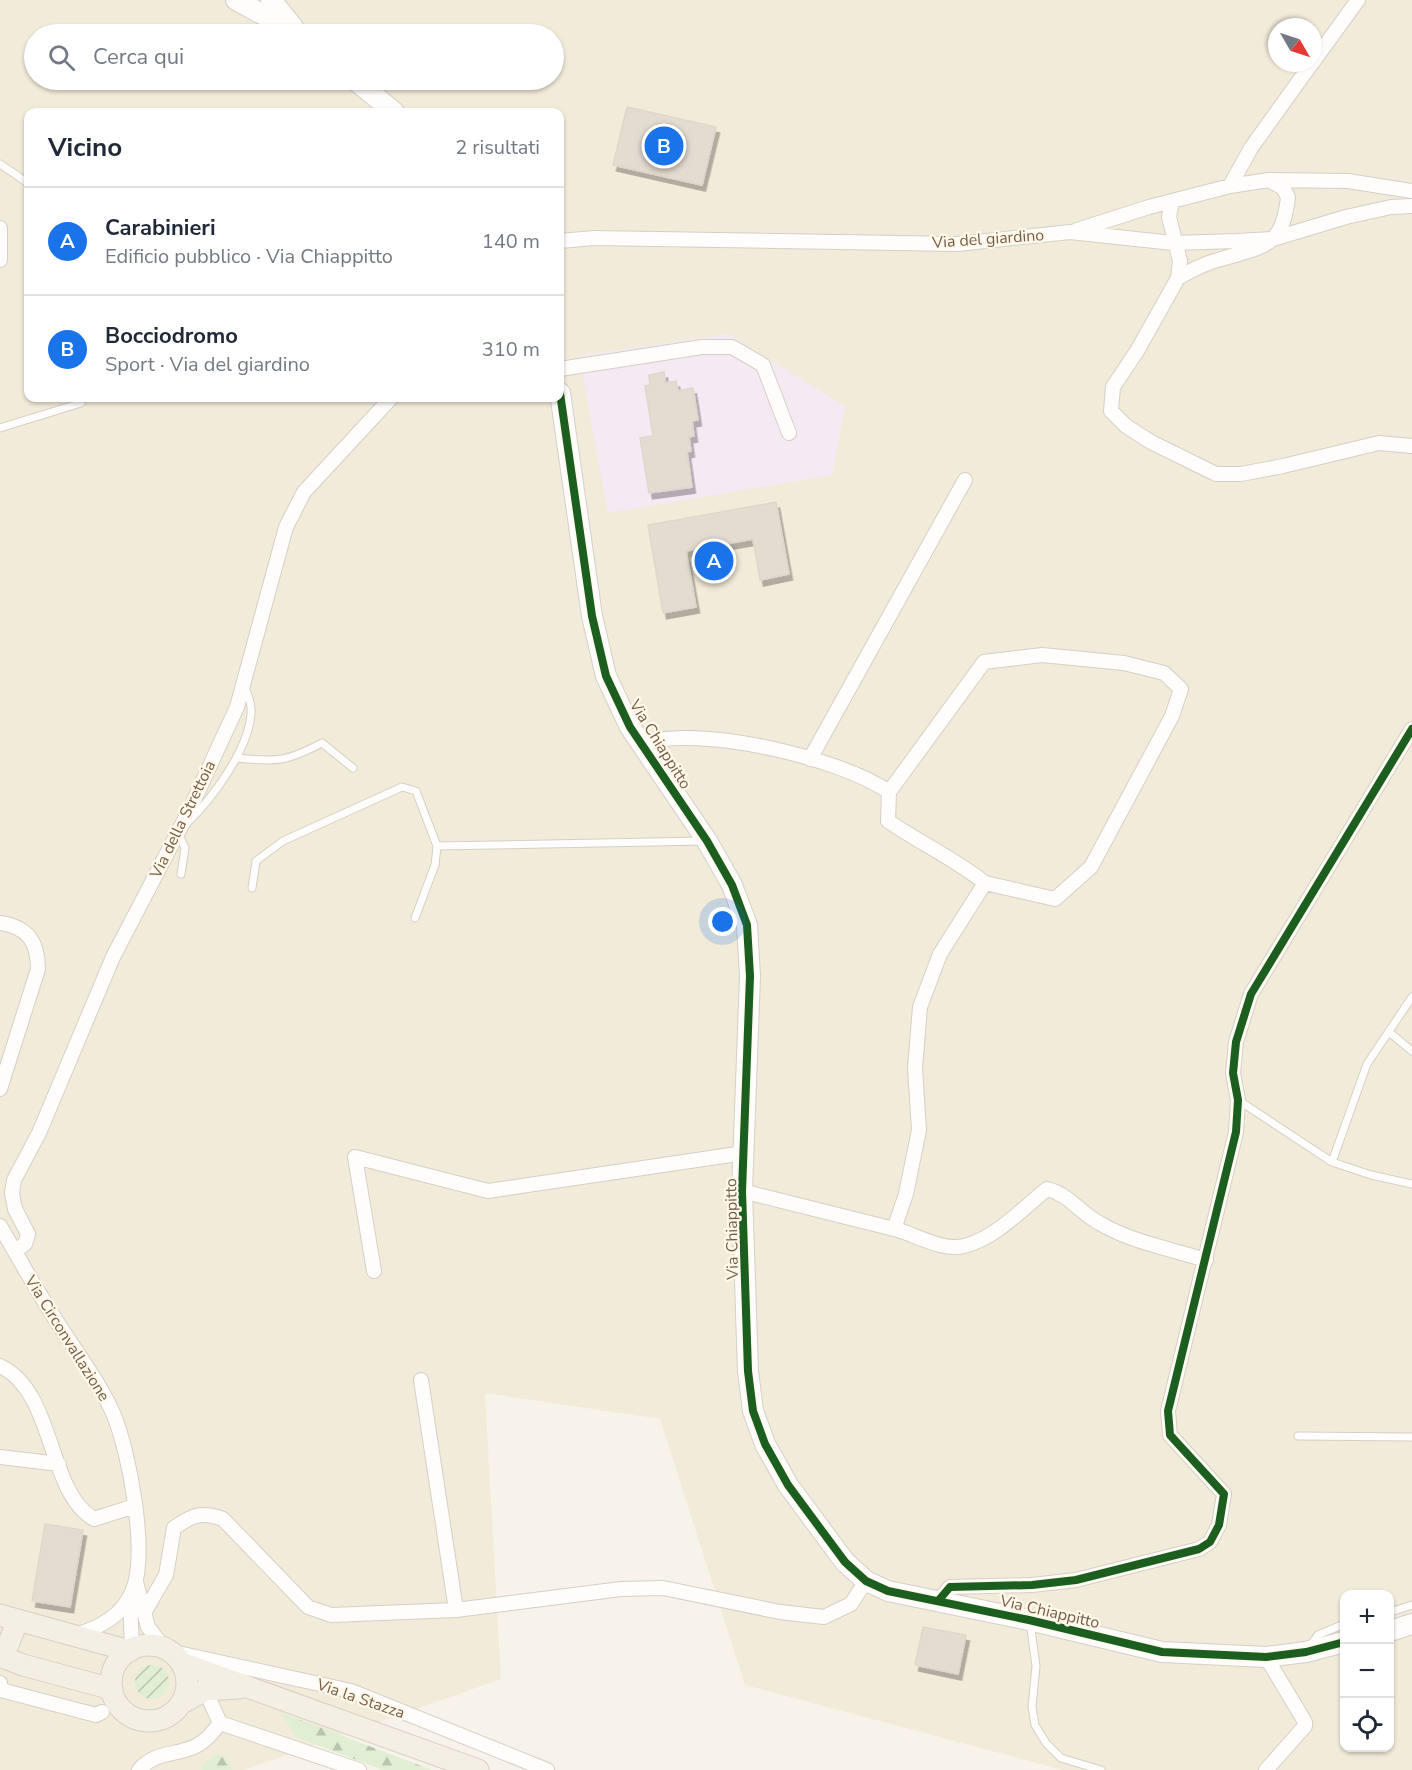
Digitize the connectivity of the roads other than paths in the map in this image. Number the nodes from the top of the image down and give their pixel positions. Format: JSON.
{"nodes":[{"id":1,"x":237,"y":0,"type":"edge"},
{"id":2,"x":271,"y":0,"type":"edge"},
{"id":3,"x":1358,"y":0,"type":"edge"},
{"id":4,"x":281,"y":24,"type":"edge"},
{"id":5,"x":291,"y":24,"type":"edge"},
{"id":6,"x":1322,"y":49,"type":"edge"},
{"id":7,"x":1305,"y":72,"type":"edge"},
{"id":8,"x":367,"y":90,"type":"edge"},
{"id":9,"x":389,"y":108,"type":"edge"},
{"id":10,"x":0,"y":164,"type":"edge"},
{"id":11,"x":24,"y":180,"type":"edge"},
{"id":12,"x":1269,"y":180,"type":"junction"},
{"id":13,"x":1230,"y":186,"type":"junction"},
{"id":14,"x":1412,"y":191,"type":"edge"},
{"id":15,"x":1172,"y":202,"type":"junction"},
{"id":16,"x":1412,"y":206,"type":"edge"},
{"id":17,"x":0,"y":228,"type":"edge"},
{"id":18,"x":1070,"y":232,"type":"junction"},
{"id":19,"x":1273,"y":239,"type":"junction"},
{"id":20,"x":564,"y":241,"type":"edge"},
{"id":21,"x":1173,"y":243,"type":"junction"},
{"id":22,"x":0,"y":260,"type":"edge"},
{"id":23,"x":1178,"y":278,"type":"junction"},
{"id":24,"x":564,"y":368,"type":"edge"},
{"id":25,"x":387,"y":402,"type":"edge"},
{"id":26,"x":561,"y":402,"type":"edge"},
{"id":27,"x":81,"y":404,"type":"dead end"},
{"id":28,"x":0,"y":428,"type":"edge"},
{"id":29,"x":789,"y":433,"type":"dead end"},
{"id":30,"x":1412,"y":446,"type":"edge"},
{"id":31,"x":965,"y":480,"type":"dead end"},
{"id":32,"x":244,"y":686,"type":"junction"},
{"id":33,"x":1412,"y":729,"type":"edge"},
{"id":34,"x":642,"y":744,"type":"junction"},
{"id":35,"x":237,"y":758,"type":"junction"},
{"id":36,"x":810,"y":759,"type":"junction"},
{"id":37,"x":353,"y":768,"type":"dead end"},
{"id":38,"x":889,"y":792,"type":"junction"},
{"id":39,"x":178,"y":832,"type":"junction"},
{"id":40,"x":707,"y":841,"type":"junction"},
{"id":41,"x":437,"y":846,"type":"junction"},
{"id":42,"x":181,"y":874,"type":"dead end"},
{"id":43,"x":985,"y":883,"type":"junction"},
{"id":44,"x":252,"y":888,"type":"dead end"},
{"id":45,"x":415,"y":918,"type":"dead end"},
{"id":46,"x":0,"y":923,"type":"edge"},
{"id":47,"x":1412,"y":997,"type":"edge"},
{"id":48,"x":1389,"y":1032,"type":"junction"},
{"id":49,"x":1412,"y":1051,"type":"edge"},
{"id":50,"x":0,"y":1089,"type":"edge"},
{"id":51,"x":1238,"y":1100,"type":"junction"},
{"id":52,"x":744,"y":1153,"type":"junction"},
{"id":53,"x":1332,"y":1162,"type":"junction"},
{"id":54,"x":1412,"y":1184,"type":"edge"},
{"id":55,"x":742,"y":1191,"type":"junction"},
{"id":56,"x":0,"y":1226,"type":"edge"},
{"id":57,"x":894,"y":1229,"type":"junction"},
{"id":58,"x":15,"y":1251,"type":"junction"},
{"id":59,"x":1206,"y":1260,"type":"junction"},
{"id":60,"x":374,"y":1271,"type":"dead end"},
{"id":61,"x":0,"y":1366,"type":"edge"},
{"id":62,"x":421,"y":1380,"type":"dead end"},
{"id":63,"x":1298,"y":1436,"type":"dead end"},
{"id":64,"x":1412,"y":1437,"type":"edge"},
{"id":65,"x":0,"y":1457,"type":"edge"},
{"id":66,"x":58,"y":1464,"type":"junction"},
{"id":67,"x":135,"y":1506,"type":"junction"},
{"id":68,"x":866,"y":1581,"type":"junction"},
{"id":69,"x":136,"y":1582,"type":"junction"},
{"id":70,"x":130,"y":1597,"type":"junction"},
{"id":71,"x":938,"y":1601,"type":"junction"},
{"id":72,"x":1412,"y":1605,"type":"edge"},
{"id":73,"x":456,"y":1610,"type":"junction"},
{"id":74,"x":1394,"y":1610,"type":"edge"},
{"id":75,"x":144,"y":1613,"type":"junction"},
{"id":76,"x":9,"y":1617,"type":"edge"},
{"id":77,"x":1029,"y":1620,"type":"junction"},
{"id":78,"x":1412,"y":1624,"type":"edge"},
{"id":79,"x":1340,"y":1626,"type":"edge"},
{"id":80,"x":1394,"y":1629,"type":"edge"},
{"id":81,"x":76,"y":1635,"type":"junction"},
{"id":82,"x":1340,"y":1643,"type":"edge"},
{"id":83,"x":131,"y":1650,"type":"junction"},
{"id":84,"x":1306,"y":1652,"type":"junction"},
{"id":85,"x":171,"y":1654,"type":"junction"},
{"id":86,"x":1266,"y":1657,"type":"junction"},
{"id":87,"x":1,"y":1661,"type":"edge"},
{"id":88,"x":0,"y":1683,"type":"edge"},
{"id":89,"x":248,"y":1688,"type":"junction"},
{"id":90,"x":112,"y":1689,"type":"junction"},
{"id":91,"x":205,"y":1690,"type":"junction"},
{"id":92,"x":182,"y":1703,"type":"junction"},
{"id":93,"x":102,"y":1712,"type":"dead end"},
{"id":94,"x":220,"y":1723,"type":"junction"},
{"id":95,"x":139,"y":1770,"type":"edge"},
{"id":96,"x":359,"y":1770,"type":"edge"},
{"id":97,"x":478,"y":1770,"type":"edge"},
{"id":98,"x":547,"y":1770,"type":"edge"},
{"id":99,"x":1101,"y":1770,"type":"edge"},
{"id":100,"x":1266,"y":1770,"type":"edge"}],
"edges":[{"from":1,"to":4,"type":"street"},
{"from":2,"to":5,"type":"street"},
{"from":3,"to":6,"type":"street"},
{"from":7,"to":13,"type":"street"},
{"from":8,"to":9,"type":"street"},
{"from":10,"to":11,"type":"lane"},
{"from":12,"to":13,"type":"street"},
{"from":12,"to":14,"type":"street"},
{"from":12,"to":19,"type":"street"},
{"from":13,"to":15,"type":"street"},
{"from":15,"to":18,"type":"street"},
{"from":15,"to":21,"type":"street"},
{"from":16,"to":19,"type":"street","name":"Via del giardino"},
{"from":17,"to":22,"type":"street"},
{"from":18,"to":20,"type":"street","name":"Via del giardino"},
{"from":18,"to":21,"type":"street","name":"Via del giardino"},
{"from":19,"to":21,"type":"street","name":"Via del giardino"},
{"from":19,"to":23,"type":"street"},
{"from":21,"to":23,"type":"street"},
{"from":23,"to":30,"type":"street"},
{"from":24,"to":29,"type":"street"},
{"from":25,"to":32,"type":"street","name":"Via della Strettoia"},
{"from":26,"to":34,"type":"street","name":"Via Chiappitto"},
{"from":27,"to":28,"type":"lane"},
{"from":31,"to":36,"type":"street"},
{"from":32,"to":35,"type":"lane"},
{"from":32,"to":39,"type":"street","name":"Via della Strettoia"},
{"from":33,"to":51,"type":"street"},
{"from":34,"to":36,"type":"street"},
{"from":34,"to":40,"type":"street","name":"Via Chiappitto"},
{"from":35,"to":37,"type":"lane"},
{"from":35,"to":39,"type":"lane"},
{"from":36,"to":38,"type":"street"},
{"from":38,"to":43,"type":"street"},
{"from":38,"to":43,"type":"street"},
{"from":39,"to":42,"type":"lane"},
{"from":39,"to":58,"type":"street","name":"Via della Strettoia"},
{"from":40,"to":41,"type":"lane"},
{"from":40,"to":52,"type":"street","name":"Via Chiappitto"},
{"from":41,"to":44,"type":"lane"},
{"from":41,"to":45,"type":"lane"},
{"from":43,"to":57,"type":"street"},
{"from":46,"to":50,"type":"street"},
{"from":47,"to":48,"type":"lane"},
{"from":48,"to":49,"type":"lane"},
{"from":48,"to":53,"type":"lane"},
{"from":51,"to":53,"type":"lane"},
{"from":51,"to":59,"type":"street"},
{"from":52,"to":55,"type":"street","name":"Via Chiappitto"},
{"from":52,"to":60,"type":"street"},
{"from":53,"to":54,"type":"lane"},
{"from":55,"to":57,"type":"street"},
{"from":55,"to":68,"type":"street","name":"Via Chiappitto"},
{"from":56,"to":58,"type":"street","name":"Via Circonvallazione"},
{"from":57,"to":59,"type":"street"},
{"from":58,"to":67,"type":"street","name":"Via Circonvallazione"},
{"from":59,"to":71,"type":"street"},
{"from":61,"to":66,"type":"street"},
{"from":62,"to":73,"type":"street"},
{"from":63,"to":64,"type":"lane"},
{"from":65,"to":66,"type":"street"},
{"from":66,"to":67,"type":"street"},
{"from":67,"to":69,"type":"street","name":"Via Circonvallazione"},
{"from":68,"to":71,"type":"street","name":"Via Chiappitto"},
{"from":68,"to":73,"type":"street"},
{"from":69,"to":70,"type":"street","name":"Via Circonvallazione"},
{"from":69,"to":75,"type":"street"},
{"from":70,"to":81,"type":"street","name":"Via Circonvallazione"},
{"from":70,"to":83,"type":"street","name":"Via Circonvallazione"},
{"from":71,"to":77,"type":"street","name":"Via Chiappitto"},
{"from":72,"to":74,"type":"lane"},
{"from":73,"to":75,"type":"street"},
{"from":75,"to":85,"type":"street"},
{"from":76,"to":81,"type":"main road"},
{"from":76,"to":87,"type":"main road"},
{"from":77,"to":86,"type":"street","name":"Via Chiappitto"},
{"from":77,"to":99,"type":"lane"},
{"from":78,"to":80,"type":"street"},
{"from":79,"to":84,"type":"lane"},
{"from":81,"to":83,"type":"main road"},
{"from":82,"to":84,"type":"street","name":"Via Chiappitto"},
{"from":83,"to":85,"type":"main road"},
{"from":83,"to":90,"type":"main road"},
{"from":84,"to":86,"type":"street","name":"Via Chiappitto"},
{"from":85,"to":89,"type":"main road"},
{"from":85,"to":92,"type":"main road"},
{"from":85,"to":98,"type":"street","name":"Via la Stazza"},
{"from":86,"to":100,"type":"street"},
{"from":87,"to":90,"type":"main road"},
{"from":88,"to":93,"type":"street"},
{"from":89,"to":91,"type":"main road"},
{"from":89,"to":97,"type":"main road"},
{"from":90,"to":92,"type":"main road"},
{"from":91,"to":92,"type":"main road"},
{"from":91,"to":94,"type":"street"},
{"from":94,"to":95,"type":"street"},
{"from":94,"to":96,"type":"street"}]}
